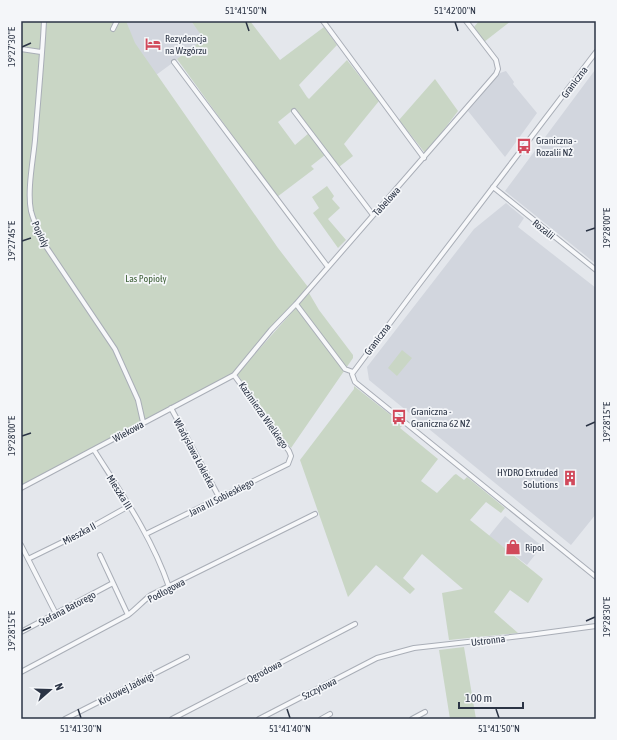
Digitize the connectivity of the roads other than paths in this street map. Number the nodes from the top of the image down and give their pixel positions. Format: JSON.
{"nodes":[{"id":1,"x":44,"y":21,"type":"edge"},
{"id":2,"x":117,"y":21,"type":"edge"},
{"id":3,"x":323,"y":21,"type":"edge"},
{"id":4,"x":466,"y":21,"type":"edge"},
{"id":5,"x":113,"y":29,"type":"dead end"},
{"id":6,"x":21,"y":49,"type":"edge"},
{"id":7,"x":42,"y":52,"type":"junction"},
{"id":8,"x":596,"y":52,"type":"edge"},
{"id":9,"x":174,"y":62,"type":"dead end"},
{"id":10,"x":294,"y":111,"type":"dead end"},
{"id":11,"x":424,"y":158,"type":"junction"},
{"id":12,"x":493,"y":187,"type":"junction"},
{"id":13,"x":373,"y":216,"type":"junction"},
{"id":14,"x":328,"y":267,"type":"junction"},
{"id":15,"x":596,"y":270,"type":"edge"},
{"id":16,"x":296,"y":304,"type":"junction"},
{"id":17,"x":353,"y":372,"type":"junction"},
{"id":18,"x":234,"y":375,"type":"junction"},
{"id":19,"x":171,"y":408,"type":"junction"},
{"id":20,"x":143,"y":422,"type":"junction"},
{"id":21,"x":94,"y":450,"type":"junction"},
{"id":22,"x":291,"y":456,"type":"joint"},
{"id":23,"x":21,"y":488,"type":"edge"},
{"id":24,"x":219,"y":497,"type":"junction"},
{"id":25,"x":129,"y":506,"type":"junction"},
{"id":26,"x":315,"y":514,"type":"dead end"},
{"id":27,"x":146,"y":534,"type":"junction"},
{"id":28,"x":21,"y":545,"type":"edge"},
{"id":29,"x":100,"y":556,"type":"dead end"},
{"id":30,"x":28,"y":559,"type":"junction"},
{"id":31,"x":596,"y":577,"type":"edge"},
{"id":32,"x":113,"y":583,"type":"junction"},
{"id":33,"x":169,"y":587,"type":"junction"},
{"id":34,"x":56,"y":614,"type":"junction"},
{"id":35,"x":128,"y":615,"type":"junction"},
{"id":36,"x":355,"y":624,"type":"dead end"},
{"id":37,"x":596,"y":626,"type":"edge"},
{"id":38,"x":21,"y":632,"type":"edge"},
{"id":39,"x":187,"y":657,"type":"dead end"},
{"id":40,"x":380,"y":657,"type":"joint"},
{"id":41,"x":21,"y":672,"type":"edge"},
{"id":42,"x":425,"y":712,"type":"dead end"},
{"id":43,"x":330,"y":714,"type":"dead end"},
{"id":44,"x":65,"y":719,"type":"edge"},
{"id":45,"x":172,"y":719,"type":"edge"},
{"id":46,"x":259,"y":719,"type":"edge"},
{"id":47,"x":321,"y":719,"type":"edge"},
{"id":48,"x":412,"y":719,"type":"edge"}],
"edges":[{"from":1,"to":7,"type":"street","name":"Popioły"},
{"from":2,"to":5,"type":"street"},
{"from":3,"to":11,"type":"street"},
{"from":4,"to":11,"type":"street","name":"Tabelowa"},
{"from":6,"to":7,"type":"street"},
{"from":7,"to":20,"type":"street","name":"Popioły"},
{"from":8,"to":12,"type":"street","name":"Graniczna"},
{"from":9,"to":14,"type":"street"},
{"from":10,"to":13,"type":"street"},
{"from":11,"to":13,"type":"street","name":"Tabelowa"},
{"from":12,"to":15,"type":"street","name":"Rozalii"},
{"from":12,"to":17,"type":"street","name":"Graniczna"},
{"from":13,"to":14,"type":"street","name":"Tabelowa"},
{"from":14,"to":16,"type":"street","name":"Tabelowa"},
{"from":16,"to":17,"type":"street"},
{"from":16,"to":18,"type":"street","name":"Tabelowa"},
{"from":17,"to":31,"type":"street"},
{"from":18,"to":19,"type":"street","name":"Wiekowa"},
{"from":18,"to":22,"type":"street","name":"Kazimierza Wielkiego"},
{"from":19,"to":20,"type":"street","name":"Wiekowa"},
{"from":19,"to":24,"type":"street","name":"Władysława Łokietka"},
{"from":20,"to":21,"type":"street","name":"Wiekowa"},
{"from":21,"to":23,"type":"street","name":"Wiekowa"},
{"from":21,"to":25,"type":"street","name":"Mieszka III"},
{"from":22,"to":24,"type":"street","name":"Jana III Sobieskiego"},
{"from":24,"to":27,"type":"street","name":"Jana III Sobieskiego"},
{"from":25,"to":27,"type":"street","name":"Mieszka III"},
{"from":25,"to":30,"type":"street","name":"Mieszka II"},
{"from":26,"to":33,"type":"street","name":"Podłogowa"},
{"from":27,"to":33,"type":"street","name":"Mieszka III"},
{"from":28,"to":30,"type":"street"},
{"from":29,"to":32,"type":"street"},
{"from":30,"to":34,"type":"street"},
{"from":32,"to":34,"type":"street","name":"Stefana Batorego"},
{"from":32,"to":35,"type":"street"},
{"from":33,"to":35,"type":"street","name":"Podłogowa"},
{"from":34,"to":38,"type":"street","name":"Stefana Batorego"},
{"from":35,"to":41,"type":"street","name":"Podłogowa"},
{"from":36,"to":45,"type":"street","name":"Ogrodowa"},
{"from":37,"to":40,"type":"street","name":"Ustronna"},
{"from":39,"to":44,"type":"street","name":"Królowej Jadwigi"},
{"from":40,"to":46,"type":"street","name":"Szczytowa"},
{"from":42,"to":48,"type":"street"},
{"from":43,"to":47,"type":"street"}]}
